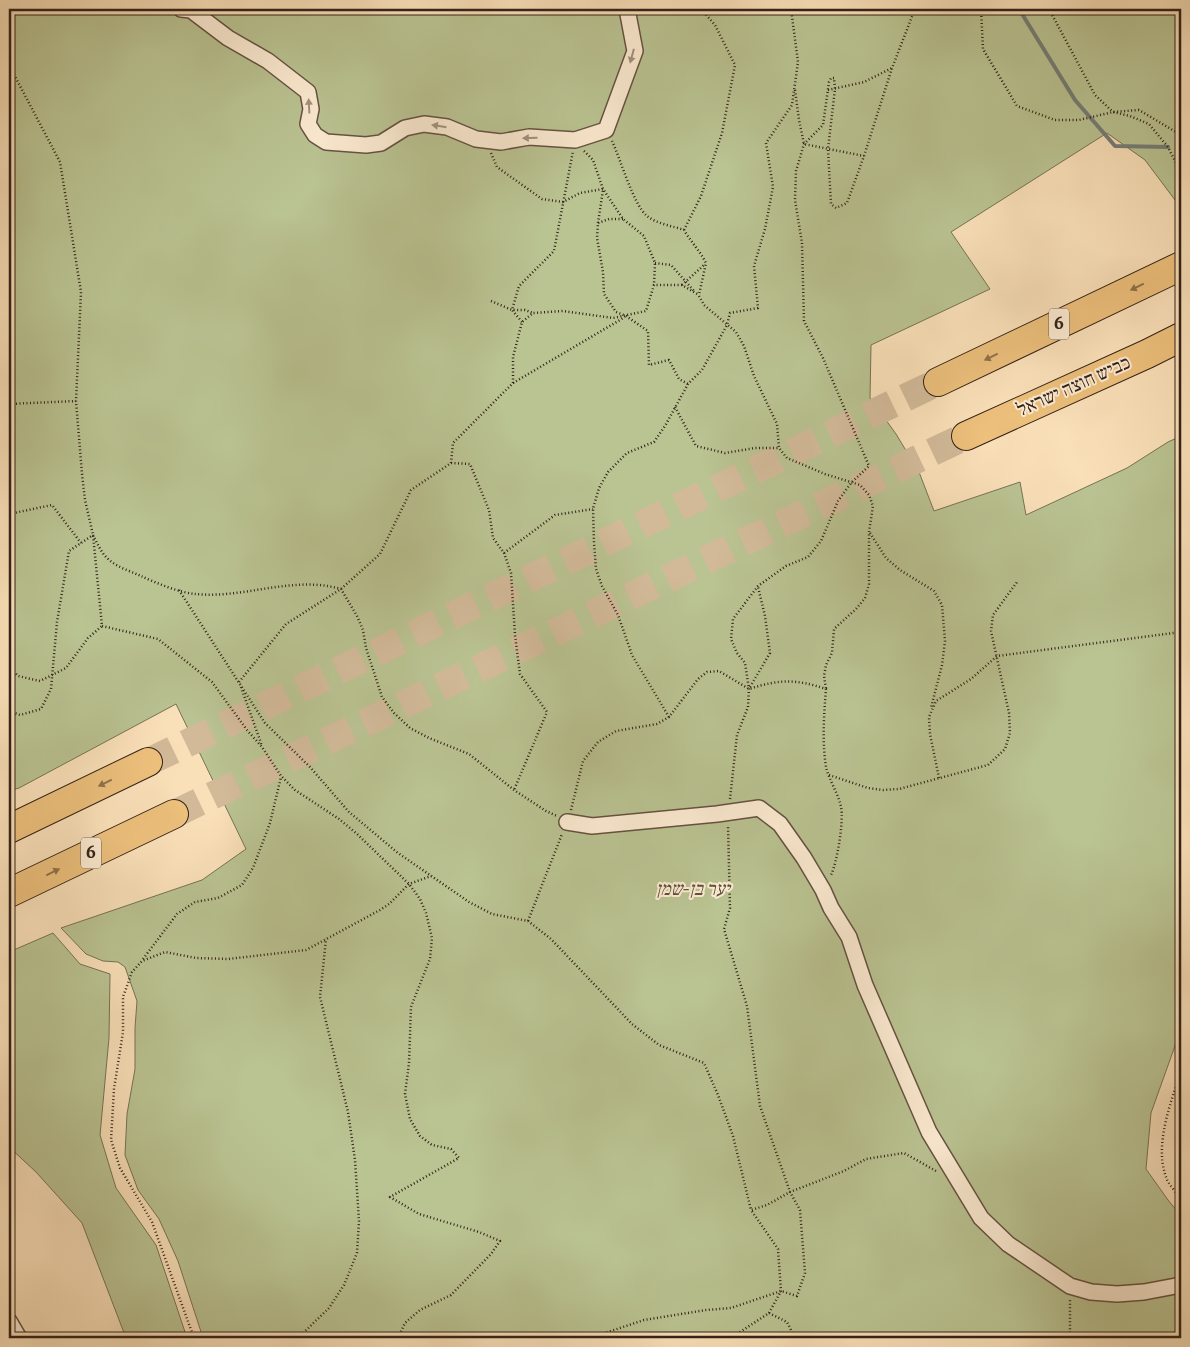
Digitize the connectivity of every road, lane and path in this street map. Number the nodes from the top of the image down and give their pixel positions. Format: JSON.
{"nodes":[{"id":1,"x":181,"y":9,"type":"edge"},
{"id":2,"x":627,"y":9,"type":"edge"},
{"id":3,"x":701,"y":9,"type":"edge"},
{"id":4,"x":791,"y":9,"type":"edge"},
{"id":5,"x":914,"y":9,"type":"edge"},
{"id":6,"x":981,"y":9,"type":"edge"},
{"id":7,"x":1049,"y":9,"type":"edge"},
{"id":8,"x":9,"y":65,"type":"edge"},
{"id":9,"x":892,"y":68,"type":"junction"},
{"id":10,"x":794,"y":86,"type":"junction"},
{"id":11,"x":835,"y":89,"type":"junction"},
{"id":12,"x":828,"y":90,"type":"junction"},
{"id":13,"x":1113,"y":112,"type":"junction"},
{"id":14,"x":606,"y":130,"type":"junction"},
{"id":15,"x":1181,"y":136,"type":"edge"},
{"id":16,"x":485,"y":140,"type":"junction"},
{"id":17,"x":575,"y":140,"type":"junction"},
{"id":18,"x":804,"y":144,"type":"junction"},
{"id":19,"x":828,"y":149,"type":"junction"},
{"id":20,"x":864,"y":156,"type":"junction"},
{"id":21,"x":1181,"y":173,"type":"edge"},
{"id":22,"x":603,"y":189,"type":"junction"},
{"id":23,"x":563,"y":202,"type":"junction"},
{"id":24,"x":623,"y":219,"type":"junction"},
{"id":25,"x":598,"y":224,"type":"junction"},
{"id":26,"x":684,"y":230,"type":"junction"},
{"id":27,"x":655,"y":263,"type":"junction"},
{"id":28,"x":706,"y":263,"type":"junction"},
{"id":29,"x":1181,"y":266,"type":"edge"},
{"id":30,"x":687,"y":282,"type":"junction"},
{"id":31,"x":654,"y":284,"type":"junction"},
{"id":32,"x":682,"y":285,"type":"junction"},
{"id":33,"x":699,"y":295,"type":"junction"},
{"id":34,"x":491,"y":301,"type":"dead end"},
{"id":35,"x":512,"y":310,"type":"junction"},
{"id":36,"x":533,"y":312,"type":"junction"},
{"id":37,"x":626,"y":316,"type":"junction"},
{"id":38,"x":522,"y":322,"type":"junction"},
{"id":39,"x":727,"y":325,"type":"junction"},
{"id":40,"x":1181,"y":339,"type":"edge"},
{"id":41,"x":938,"y":382,"type":"tunnel mouth"},
{"id":42,"x":513,"y":383,"type":"junction"},
{"id":43,"x":688,"y":384,"type":"junction"},
{"id":44,"x":76,"y":400,"type":"junction"},
{"id":45,"x":9,"y":404,"type":"edge"},
{"id":46,"x":675,"y":407,"type":"junction"},
{"id":47,"x":966,"y":436,"type":"tunnel mouth"},
{"id":48,"x":779,"y":448,"type":"junction"},
{"id":49,"x":451,"y":463,"type":"junction"},
{"id":50,"x":851,"y":483,"type":"junction"},
{"id":51,"x":593,"y":509,"type":"junction"},
{"id":52,"x":9,"y":514,"type":"edge"},
{"id":53,"x":869,"y":532,"type":"junction"},
{"id":54,"x":93,"y":536,"type":"junction"},
{"id":55,"x":81,"y":543,"type":"junction"},
{"id":56,"x":504,"y":552,"type":"junction"},
{"id":57,"x":1017,"y":582,"type":"dead end"},
{"id":58,"x":758,"y":586,"type":"junction"},
{"id":59,"x":341,"y":589,"type":"junction"},
{"id":60,"x":179,"y":590,"type":"junction"},
{"id":61,"x":102,"y":626,"type":"junction"},
{"id":62,"x":1181,"y":632,"type":"edge"},
{"id":63,"x":997,"y":656,"type":"junction"},
{"id":64,"x":9,"y":666,"type":"edge"},
{"id":65,"x":53,"y":674,"type":"junction"},
{"id":66,"x":238,"y":681,"type":"junction"},
{"id":67,"x":749,"y":689,"type":"junction"},
{"id":68,"x":826,"y":689,"type":"junction"},
{"id":69,"x":9,"y":711,"type":"edge"},
{"id":70,"x":669,"y":717,"type":"junction"},
{"id":71,"x":929,"y":717,"type":"junction"},
{"id":72,"x":262,"y":747,"type":"junction"},
{"id":73,"x":148,"y":762,"type":"tunnel mouth"},
{"id":74,"x":830,"y":775,"type":"junction"},
{"id":75,"x":281,"y":776,"type":"junction"},
{"id":76,"x":939,"y":778,"type":"junction"},
{"id":77,"x":514,"y":790,"type":"junction"},
{"id":78,"x":728,"y":812,"type":"junction"},
{"id":79,"x":174,"y":814,"type":"tunnel mouth"},
{"id":80,"x":567,"y":822,"type":"junction"},
{"id":81,"x":9,"y":830,"type":"edge"},
{"id":82,"x":431,"y":876,"type":"junction"},
{"id":83,"x":409,"y":884,"type":"junction"},
{"id":84,"x":823,"y":890,"type":"junction"},
{"id":85,"x":9,"y":893,"type":"edge"},
{"id":86,"x":528,"y":921,"type":"junction"},
{"id":87,"x":326,"y":939,"type":"junction"},
{"id":88,"x":142,"y":961,"type":"junction"},
{"id":89,"x":1181,"y":1071,"type":"edge"},
{"id":90,"x":937,"y":1172,"type":"dead end"},
{"id":91,"x":790,"y":1192,"type":"junction"},
{"id":92,"x":1181,"y":1199,"type":"edge"},
{"id":93,"x":751,"y":1210,"type":"junction"},
{"id":94,"x":1181,"y":1285,"type":"edge"},
{"id":95,"x":1070,"y":1286,"type":"junction"},
{"id":96,"x":781,"y":1291,"type":"junction"},
{"id":97,"x":769,"y":1313,"type":"junction"},
{"id":98,"x":9,"y":1321,"type":"edge"},
{"id":99,"x":19,"y":1338,"type":"edge"},
{"id":100,"x":194,"y":1338,"type":"edge"},
{"id":101,"x":298,"y":1338,"type":"edge"},
{"id":102,"x":398,"y":1338,"type":"edge"},
{"id":103,"x":590,"y":1338,"type":"edge"},
{"id":104,"x":731,"y":1338,"type":"edge"},
{"id":105,"x":795,"y":1338,"type":"edge"},
{"id":106,"x":1065,"y":1338,"type":"edge"}],
"edges":[{"from":16,"to":1,"type":"street","one_way":true},
{"from":2,"to":14,"type":"street","one_way":true},
{"from":3,"to":26,"type":"path"},
{"from":4,"to":10,"type":"path"},
{"from":5,"to":9,"type":"path"},
{"from":6,"to":13,"type":"path"},
{"from":7,"to":13,"type":"path"},
{"from":8,"to":44,"type":"path"},
{"from":9,"to":11,"type":"path"},
{"from":9,"to":20,"type":"path"},
{"from":10,"to":18,"type":"path"},
{"from":10,"to":39,"type":"path"},
{"from":11,"to":12,"type":"path"},
{"from":11,"to":12,"type":"path"},
{"from":11,"to":19,"type":"path"},
{"from":12,"to":18,"type":"path"},
{"from":13,"to":15,"type":"path"},
{"from":13,"to":21,"type":"path"},
{"from":14,"to":17,"type":"street"},
{"from":14,"to":26,"type":"path"},
{"from":17,"to":16,"type":"street","one_way":true},
{"from":16,"to":23,"type":"path"},
{"from":17,"to":22,"type":"path"},
{"from":17,"to":23,"type":"path"},
{"from":18,"to":19,"type":"path"},
{"from":18,"to":50,"type":"path"},
{"from":19,"to":20,"type":"path"},
{"from":19,"to":20,"type":"path"},
{"from":22,"to":23,"type":"path"},
{"from":22,"to":24,"type":"path"},
{"from":22,"to":25,"type":"path"},
{"from":23,"to":35,"type":"path"},
{"from":24,"to":25,"type":"path"},
{"from":24,"to":27,"type":"path"},
{"from":25,"to":37,"type":"path"},
{"from":26,"to":28,"type":"path"},
{"from":27,"to":30,"type":"path"},
{"from":27,"to":31,"type":"path"},
{"from":28,"to":30,"type":"path"},
{"from":28,"to":33,"type":"path"},
{"from":29,"to":41,"type":"highway","number":"6","one_way":true},
{"from":30,"to":32,"type":"path"},
{"from":30,"to":33,"type":"path"},
{"from":31,"to":32,"type":"path"},
{"from":31,"to":37,"type":"path"},
{"from":32,"to":33,"type":"path"},
{"from":33,"to":39,"type":"path"},
{"from":34,"to":35,"type":"path"},
{"from":35,"to":36,"type":"path"},
{"from":35,"to":38,"type":"path"},
{"from":36,"to":37,"type":"path"},
{"from":36,"to":38,"type":"path"},
{"from":37,"to":42,"type":"path"},
{"from":37,"to":43,"type":"path"},
{"from":38,"to":42,"type":"path"},
{"from":39,"to":43,"type":"path"},
{"from":39,"to":48,"type":"path"},
{"from":40,"to":47,"type":"highway","name":"כביש חוצה ישראל"},
{"from":42,"to":49,"type":"path"},
{"from":43,"to":46,"type":"path"},
{"from":44,"to":45,"type":"path"},
{"from":44,"to":54,"type":"path"},
{"from":46,"to":48,"type":"path"},
{"from":46,"to":51,"type":"path"},
{"from":48,"to":50,"type":"path"},
{"from":49,"to":56,"type":"path"},
{"from":49,"to":59,"type":"path"},
{"from":50,"to":53,"type":"path"},
{"from":50,"to":58,"type":"path"},
{"from":51,"to":56,"type":"path"},
{"from":51,"to":70,"type":"path"},
{"from":52,"to":55,"type":"path"},
{"from":53,"to":68,"type":"path"},
{"from":53,"to":71,"type":"path"},
{"from":54,"to":55,"type":"path"},
{"from":54,"to":60,"type":"path"},
{"from":54,"to":61,"type":"path"},
{"from":55,"to":65,"type":"path"},
{"from":56,"to":77,"type":"path"},
{"from":57,"to":63,"type":"path"},
{"from":58,"to":67,"type":"path"},
{"from":58,"to":67,"type":"path"},
{"from":59,"to":60,"type":"path"},
{"from":59,"to":66,"type":"path"},
{"from":59,"to":77,"type":"path"},
{"from":60,"to":66,"type":"path"},
{"from":61,"to":65,"type":"path"},
{"from":61,"to":72,"type":"path"},
{"from":62,"to":63,"type":"path"},
{"from":63,"to":71,"type":"path"},
{"from":63,"to":76,"type":"path"},
{"from":64,"to":65,"type":"path"},
{"from":65,"to":69,"type":"path"},
{"from":66,"to":72,"type":"path"},
{"from":66,"to":82,"type":"path"},
{"from":67,"to":68,"type":"path"},
{"from":67,"to":70,"type":"path"},
{"from":67,"to":78,"type":"path"},
{"from":68,"to":74,"type":"path"},
{"from":70,"to":80,"type":"path"},
{"from":71,"to":76,"type":"path"},
{"from":72,"to":75,"type":"path"},
{"from":73,"to":81,"type":"highway","one_way":true},
{"from":74,"to":76,"type":"path"},
{"from":74,"to":84,"type":"path"},
{"from":75,"to":83,"type":"path"},
{"from":75,"to":88,"type":"path"},
{"from":77,"to":80,"type":"path"},
{"from":78,"to":80,"type":"street"},
{"from":78,"to":84,"type":"street"},
{"from":78,"to":91,"type":"path"},
{"from":85,"to":79,"type":"highway","number":"6","one_way":true},
{"from":80,"to":86,"type":"path"},
{"from":82,"to":83,"type":"path"},
{"from":82,"to":86,"type":"path"},
{"from":83,"to":87,"type":"path"},
{"from":83,"to":102,"type":"path"},
{"from":84,"to":95,"type":"street"},
{"from":86,"to":93,"type":"path"},
{"from":87,"to":88,"type":"path"},
{"from":87,"to":101,"type":"path"},
{"from":88,"to":100,"type":"path"},
{"from":89,"to":92,"type":"path"},
{"from":90,"to":91,"type":"path"},
{"from":91,"to":93,"type":"path"},
{"from":91,"to":96,"type":"path"},
{"from":93,"to":96,"type":"path"},
{"from":94,"to":95,"type":"street"},
{"from":95,"to":106,"type":"path"},
{"from":96,"to":97,"type":"path"},
{"from":96,"to":103,"type":"path"},
{"from":97,"to":104,"type":"path"},
{"from":97,"to":105,"type":"path"},
{"from":98,"to":99,"type":"street"}]}
